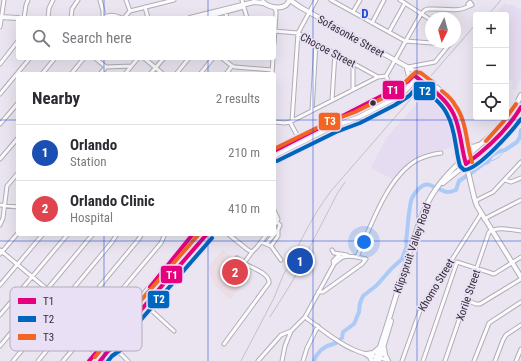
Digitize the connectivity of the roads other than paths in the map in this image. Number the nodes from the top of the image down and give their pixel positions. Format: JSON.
{"nodes":[{"id":1,"x":4,"y":0,"type":"edge"},
{"id":2,"x":28,"y":0,"type":"edge"},
{"id":3,"x":53,"y":0,"type":"edge"},
{"id":4,"x":77,"y":0,"type":"edge"},
{"id":5,"x":100,"y":0,"type":"edge"},
{"id":6,"x":126,"y":0,"type":"edge"},
{"id":7,"x":174,"y":0,"type":"edge"},
{"id":8,"x":290,"y":0,"type":"edge"},
{"id":9,"x":316,"y":0,"type":"edge"},
{"id":10,"x":331,"y":0,"type":"edge"},
{"id":11,"x":360,"y":0,"type":"edge"},
{"id":12,"x":384,"y":0,"type":"edge"},
{"id":13,"x":400,"y":0,"type":"edge"},
{"id":14,"x":256,"y":1,"type":"edge"},
{"id":15,"x":476,"y":1,"type":"dead end"},
{"id":16,"x":263,"y":2,"type":"edge"},
{"id":17,"x":337,"y":2,"type":"edge"},
{"id":18,"x":404,"y":3,"type":"junction"},
{"id":19,"x":470,"y":3,"type":"edge"},
{"id":20,"x":243,"y":4,"type":"edge"},
{"id":21,"x":286,"y":6,"type":"junction"},
{"id":22,"x":145,"y":7,"type":"junction"},
{"id":23,"x":274,"y":7,"type":"junction"},
{"id":24,"x":281,"y":7,"type":"junction"},
{"id":25,"x":299,"y":7,"type":"junction"},
{"id":26,"x":225,"y":10,"type":"junction"},
{"id":27,"x":104,"y":11,"type":"junction"},
{"id":28,"x":130,"y":11,"type":"junction"},
{"id":29,"x":309,"y":12,"type":"junction"},
{"id":30,"x":353,"y":12,"type":"junction"},
{"id":31,"x":276,"y":14,"type":"joint"},
{"id":32,"x":421,"y":14,"type":"junction"},
{"id":33,"x":24,"y":16,"type":"edge"},
{"id":34,"x":48,"y":16,"type":"edge"},
{"id":35,"x":70,"y":16,"type":"edge"},
{"id":36,"x":104,"y":16,"type":"edge"},
{"id":37,"x":110,"y":16,"type":"joint"},
{"id":38,"x":116,"y":16,"type":"edge"},
{"id":39,"x":126,"y":16,"type":"edge"},
{"id":40,"x":147,"y":16,"type":"edge"},
{"id":41,"x":209,"y":16,"type":"edge"},
{"id":42,"x":226,"y":16,"type":"edge"},
{"id":43,"x":246,"y":16,"type":"edge"},
{"id":44,"x":425,"y":16,"type":"edge"},
{"id":45,"x":1,"y":17,"type":"edge"},
{"id":46,"x":16,"y":18,"type":"edge"},
{"id":47,"x":372,"y":23,"type":"junction"},
{"id":48,"x":0,"y":27,"type":"edge"},
{"id":49,"x":276,"y":31,"type":"edge"},
{"id":50,"x":389,"y":32,"type":"junction"},
{"id":51,"x":298,"y":33,"type":"junction"},
{"id":52,"x":405,"y":41,"type":"junction"},
{"id":53,"x":425,"y":42,"type":"edge"},
{"id":54,"x":316,"y":43,"type":"junction"},
{"id":55,"x":16,"y":44,"type":"edge"},
{"id":56,"x":446,"y":48,"type":"edge"},
{"id":57,"x":335,"y":53,"type":"junction"},
{"id":58,"x":28,"y":60,"type":"edge"},
{"id":59,"x":53,"y":60,"type":"edge"},
{"id":60,"x":82,"y":60,"type":"edge"},
{"id":61,"x":97,"y":60,"type":"edge"},
{"id":62,"x":136,"y":60,"type":"edge"},
{"id":63,"x":146,"y":60,"type":"edge"},
{"id":64,"x":162,"y":60,"type":"edge"},
{"id":65,"x":187,"y":60,"type":"edge"},
{"id":66,"x":211,"y":60,"type":"edge"},
{"id":67,"x":224,"y":60,"type":"edge"},
{"id":68,"x":273,"y":60,"type":"edge"},
{"id":69,"x":395,"y":60,"type":"junction"},
{"id":70,"x":0,"y":64,"type":"edge"},
{"id":71,"x":353,"y":64,"type":"junction"},
{"id":72,"x":131,"y":66,"type":"junction"},
{"id":73,"x":232,"y":66,"type":"junction"},
{"id":74,"x":106,"y":67,"type":"junction"},
{"id":75,"x":156,"y":68,"type":"junction"},
{"id":76,"x":407,"y":68,"type":"junction"},
{"id":77,"x":272,"y":70,"type":"joint"},
{"id":78,"x":18,"y":72,"type":"edge"},
{"id":79,"x":44,"y":72,"type":"edge"},
{"id":80,"x":73,"y":72,"type":"edge"},
{"id":81,"x":102,"y":72,"type":"edge"},
{"id":82,"x":126,"y":72,"type":"edge"},
{"id":83,"x":152,"y":72,"type":"edge"},
{"id":84,"x":161,"y":72,"type":"edge"},
{"id":85,"x":178,"y":72,"type":"edge"},
{"id":86,"x":202,"y":72,"type":"edge"},
{"id":87,"x":228,"y":72,"type":"edge"},
{"id":88,"x":16,"y":75,"type":"edge"},
{"id":89,"x":386,"y":76,"type":"junction"},
{"id":90,"x":378,"y":77,"type":"junction"},
{"id":91,"x":418,"y":77,"type":"junction"},
{"id":92,"x":408,"y":82,"type":"junction"},
{"id":93,"x":431,"y":87,"type":"junction"},
{"id":94,"x":353,"y":89,"type":"junction"},
{"id":95,"x":393,"y":91,"type":"junction"},
{"id":96,"x":0,"y":94,"type":"edge"},
{"id":97,"x":521,"y":95,"type":"edge"},
{"id":98,"x":332,"y":100,"type":"junction"},
{"id":99,"x":16,"y":105,"type":"edge"},
{"id":100,"x":521,"y":107,"type":"edge"},
{"id":101,"x":312,"y":110,"type":"junction"},
{"id":102,"x":291,"y":121,"type":"junction"},
{"id":103,"x":276,"y":122,"type":"edge"},
{"id":104,"x":0,"y":124,"type":"edge"},
{"id":105,"x":464,"y":138,"type":"junction"},
{"id":106,"x":299,"y":139,"type":"junction"},
{"id":107,"x":16,"y":140,"type":"edge"},
{"id":108,"x":485,"y":140,"type":"junction"},
{"id":109,"x":276,"y":150,"type":"edge"},
{"id":110,"x":463,"y":152,"type":"junction"},
{"id":111,"x":441,"y":153,"type":"dead end"},
{"id":112,"x":276,"y":156,"type":"edge"},
{"id":113,"x":0,"y":159,"type":"edge"},
{"id":114,"x":472,"y":159,"type":"junction"},
{"id":115,"x":521,"y":162,"type":"edge"},
{"id":116,"x":467,"y":163,"type":"junction"},
{"id":117,"x":16,"y":175,"type":"edge"},
{"id":118,"x":445,"y":176,"type":"junction"},
{"id":119,"x":521,"y":178,"type":"edge"},
{"id":120,"x":505,"y":180,"type":"junction"},
{"id":121,"x":440,"y":184,"type":"junction"},
{"id":122,"x":521,"y":200,"type":"edge"},
{"id":123,"x":475,"y":201,"type":"junction"},
{"id":124,"x":0,"y":205,"type":"edge"},
{"id":125,"x":5,"y":205,"type":"junction"},
{"id":126,"x":16,"y":207,"type":"edge"},
{"id":127,"x":481,"y":214,"type":"junction"},
{"id":128,"x":276,"y":215,"type":"edge"},
{"id":129,"x":484,"y":219,"type":"junction"},
{"id":130,"x":276,"y":222,"type":"joint"},
{"id":131,"x":0,"y":225,"type":"edge"},
{"id":132,"x":278,"y":230,"type":"junction"},
{"id":133,"x":491,"y":230,"type":"junction"},
{"id":134,"x":521,"y":231,"type":"edge"},
{"id":135,"x":276,"y":232,"type":"edge"},
{"id":136,"x":16,"y":235,"type":"edge"},
{"id":137,"x":41,"y":236,"type":"edge"},
{"id":138,"x":66,"y":236,"type":"edge"},
{"id":139,"x":91,"y":236,"type":"edge"},
{"id":140,"x":115,"y":236,"type":"edge"},
{"id":141,"x":141,"y":236,"type":"edge"},
{"id":142,"x":164,"y":236,"type":"edge"},
{"id":143,"x":191,"y":236,"type":"edge"},
{"id":144,"x":205,"y":236,"type":"edge"},
{"id":145,"x":230,"y":236,"type":"edge"},
{"id":146,"x":266,"y":236,"type":"edge"},
{"id":147,"x":273,"y":236,"type":"edge"},
{"id":148,"x":261,"y":242,"type":"junction"},
{"id":149,"x":266,"y":244,"type":"junction"},
{"id":150,"x":271,"y":246,"type":"junction"},
{"id":151,"x":332,"y":250,"type":"dead end"},
{"id":152,"x":1,"y":252,"type":"edge"},
{"id":153,"x":252,"y":252,"type":"junction"},
{"id":154,"x":350,"y":255,"type":"junction"},
{"id":155,"x":357,"y":256,"type":"junction"},
{"id":156,"x":521,"y":257,"type":"edge"},
{"id":157,"x":237,"y":258,"type":"dead end"},
{"id":158,"x":281,"y":260,"type":"dead end"},
{"id":159,"x":451,"y":260,"type":"junction"},
{"id":160,"x":457,"y":262,"type":"junction"},
{"id":161,"x":512,"y":262,"type":"junction"},
{"id":162,"x":244,"y":263,"type":"junction"},
{"id":163,"x":17,"y":264,"type":"junction"},
{"id":164,"x":477,"y":268,"type":"junction"},
{"id":165,"x":32,"y":277,"type":"junction"},
{"id":166,"x":521,"y":278,"type":"edge"},
{"id":167,"x":0,"y":285,"type":"edge"},
{"id":168,"x":24,"y":287,"type":"edge"},
{"id":169,"x":44,"y":287,"type":"edge"},
{"id":170,"x":49,"y":287,"type":"edge"},
{"id":171,"x":74,"y":287,"type":"edge"},
{"id":172,"x":100,"y":287,"type":"edge"},
{"id":173,"x":124,"y":287,"type":"edge"},
{"id":174,"x":318,"y":292,"type":"junction"},
{"id":175,"x":142,"y":296,"type":"edge"},
{"id":176,"x":466,"y":300,"type":"junction"},
{"id":177,"x":521,"y":302,"type":"edge"},
{"id":178,"x":10,"y":304,"type":"edge"},
{"id":179,"x":150,"y":309,"type":"dead end"},
{"id":180,"x":142,"y":310,"type":"edge"},
{"id":181,"x":0,"y":316,"type":"edge"},
{"id":182,"x":305,"y":317,"type":"junction"},
{"id":183,"x":521,"y":325,"type":"edge"},
{"id":184,"x":318,"y":326,"type":"junction"},
{"id":185,"x":291,"y":330,"type":"junction"},
{"id":186,"x":174,"y":331,"type":"dead end"},
{"id":187,"x":10,"y":334,"type":"edge"},
{"id":188,"x":224,"y":344,"type":"dead end"},
{"id":189,"x":0,"y":346,"type":"edge"},
{"id":190,"x":382,"y":347,"type":"junction"},
{"id":191,"x":521,"y":349,"type":"edge"},
{"id":192,"x":21,"y":351,"type":"edge"},
{"id":193,"x":46,"y":351,"type":"edge"},
{"id":194,"x":72,"y":351,"type":"edge"},
{"id":195,"x":94,"y":351,"type":"edge"},
{"id":196,"x":108,"y":351,"type":"edge"},
{"id":197,"x":117,"y":351,"type":"edge"},
{"id":198,"x":121,"y":351,"type":"edge"},
{"id":199,"x":96,"y":353,"type":"joint"},
{"id":200,"x":366,"y":354,"type":"junction"},
{"id":201,"x":122,"y":355,"type":"junction"},
{"id":202,"x":378,"y":359,"type":"edge"},
{"id":203,"x":13,"y":361,"type":"edge"},
{"id":204,"x":38,"y":361,"type":"edge"},
{"id":205,"x":63,"y":361,"type":"edge"},
{"id":206,"x":89,"y":361,"type":"edge"},
{"id":207,"x":100,"y":361,"type":"edge"},
{"id":208,"x":128,"y":361,"type":"edge"},
{"id":209,"x":258,"y":361,"type":"edge"},
{"id":210,"x":282,"y":361,"type":"edge"},
{"id":211,"x":303,"y":361,"type":"edge"},
{"id":212,"x":372,"y":361,"type":"edge"},
{"id":213,"x":388,"y":361,"type":"edge"},
{"id":214,"x":402,"y":361,"type":"edge"},
{"id":215,"x":422,"y":361,"type":"edge"},
{"id":216,"x":445,"y":361,"type":"edge"},
{"id":217,"x":474,"y":361,"type":"edge"},
{"id":218,"x":495,"y":361,"type":"edge"},
{"id":219,"x":516,"y":361,"type":"edge"}],
"edges":[{"from":1,"to":45,"type":"street"},
{"from":2,"to":33,"type":"street"},
{"from":3,"to":34,"type":"street"},
{"from":4,"to":35,"type":"street"},
{"from":5,"to":27,"type":"street"},
{"from":6,"to":28,"type":"street"},
{"from":7,"to":22,"type":"street"},
{"from":8,"to":21,"type":"main road","name":"Sofasonke Street"},
{"from":8,"to":25,"type":"main road","name":"Sofasonke Street"},
{"from":9,"to":29,"type":"street"},
{"from":10,"to":17,"type":"street"},
{"from":11,"to":30,"type":"street"},
{"from":12,"to":47,"type":"street"},
{"from":13,"to":18,"type":"street"},
{"from":14,"to":16,"type":"main road","name":"Sofasonke Street"},
{"from":14,"to":20,"type":"main road","name":"Sofasonke Street"},
{"from":15,"to":19,"type":"street"},
{"from":16,"to":23,"type":"main road","name":"Sofasonke Street"},
{"from":17,"to":30,"type":"street"},
{"from":18,"to":32,"type":"street"},
{"from":18,"to":50,"type":"street"},
{"from":19,"to":32,"type":"street"},
{"from":20,"to":26,"type":"main road","name":"Sofasonke Street"},
{"from":20,"to":43,"type":"street"},
{"from":21,"to":24,"type":"main road","name":"Sofasonke Street"},
{"from":21,"to":25,"type":"main road","name":"Sofasonke Street"},
{"from":22,"to":28,"type":"street"},
{"from":22,"to":40,"type":"street"},
{"from":23,"to":24,"type":"main road","name":"Sofasonke Street"},
{"from":23,"to":31,"type":"street"},
{"from":24,"to":31,"type":"street"},
{"from":25,"to":29,"type":"main road","name":"Sofasonke Street"},
{"from":26,"to":41,"type":"main road","name":"Sofasonke Street"},
{"from":26,"to":42,"type":"street"},
{"from":27,"to":36,"type":"street"},
{"from":27,"to":37,"type":"street"},
{"from":28,"to":39,"type":"street"},
{"from":29,"to":51,"type":"street"},
{"from":29,"to":69,"type":"main road","name":"Sofasonke Street"},
{"from":30,"to":47,"type":"street"},
{"from":32,"to":44,"type":"street"},
{"from":32,"to":52,"type":"street"},
{"from":37,"to":38,"type":"main road"},
{"from":45,"to":46,"type":"main road"},
{"from":45,"to":48,"type":"street"},
{"from":47,"to":50,"type":"street"},
{"from":49,"to":51,"type":"street","name":"Chocoe Street"},
{"from":50,"to":52,"type":"street"},
{"from":51,"to":54,"type":"street","name":"Chocoe Street"},
{"from":51,"to":102,"type":"street"},
{"from":52,"to":53,"type":"street"},
{"from":52,"to":69,"type":"street"},
{"from":54,"to":57,"type":"street","name":"Chocoe Street"},
{"from":54,"to":101,"type":"street"},
{"from":55,"to":70,"type":"street"},
{"from":56,"to":76,"type":"street"},
{"from":57,"to":71,"type":"street","name":"Chocoe Street"},
{"from":57,"to":98,"type":"street"},
{"from":58,"to":78,"type":"street"},
{"from":59,"to":79,"type":"street"},
{"from":60,"to":80,"type":"street"},
{"from":61,"to":74,"type":"street"},
{"from":62,"to":72,"type":"street"},
{"from":63,"to":75,"type":"street"},
{"from":64,"to":75,"type":"street"},
{"from":65,"to":85,"type":"street"},
{"from":66,"to":86,"type":"street"},
{"from":67,"to":73,"type":"street"},
{"from":68,"to":77,"type":"street"},
{"from":69,"to":76,"type":"main road","name":"Sofasonke Street"},
{"from":69,"to":89,"type":"street"},
{"from":71,"to":90,"type":"street","name":"Chocoe Street"},
{"from":71,"to":94,"type":"street"},
{"from":72,"to":74,"type":"street"},
{"from":72,"to":82,"type":"street"},
{"from":73,"to":77,"type":"street"},
{"from":73,"to":87,"type":"street"},
{"from":74,"to":81,"type":"street"},
{"from":75,"to":83,"type":"street"},
{"from":75,"to":84,"type":"street"},
{"from":76,"to":91,"type":"main road","name":"Sofasonke Street"},
{"from":76,"to":92,"type":"main road"},
{"from":88,"to":96,"type":"street"},
{"from":89,"to":90,"type":"street"},
{"from":89,"to":95,"type":"street"},
{"from":90,"to":94,"type":"street"},
{"from":91,"to":92,"type":"main road"},
{"from":91,"to":93,"type":"main road","name":"Sofasonke Street","bridge":true},
{"from":91,"to":112,"type":"main road"},
{"from":92,"to":95,"type":"main road"},
{"from":93,"to":105,"type":"main road","name":"Sofasonke Street"},
{"from":93,"to":110,"type":"main road","name":"Sofasonke Street"},
{"from":94,"to":98,"type":"street"},
{"from":95,"to":106,"type":"main road"},
{"from":97,"to":108,"type":"main road","name":"Klipspruit Valley Road"},
{"from":98,"to":101,"type":"street"},
{"from":99,"to":104,"type":"street"},
{"from":100,"to":114,"type":"main road","name":"Klipspruit Valley Road"},
{"from":101,"to":102,"type":"street"},
{"from":102,"to":103,"type":"street"},
{"from":102,"to":106,"type":"street"},
{"from":105,"to":108,"type":"main road"},
{"from":105,"to":116,"type":"main road","name":"Sofasonke Street"},
{"from":106,"to":109,"type":"main road"},
{"from":107,"to":113,"type":"street"},
{"from":108,"to":116,"type":"main road","name":"Klipspruit Valley Road"},
{"from":110,"to":116,"type":"main road","name":"Sofasonke Street"},
{"from":110,"to":118,"type":"main road"},
{"from":111,"to":155,"type":"street"},
{"from":114,"to":116,"type":"main road"},
{"from":114,"to":116,"type":"main road","name":"Klipspruit Valley Road"},
{"from":115,"to":120,"type":"street"},
{"from":116,"to":118,"type":"main road","name":"Klipspruit Valley Road"},
{"from":116,"to":121,"type":"main road","name":"Klipspruit Valley Road"},
{"from":116,"to":123,"type":"main road"},
{"from":117,"to":125,"type":"street"},
{"from":118,"to":121,"type":"main road","name":"Klipspruit Valley Road"},
{"from":119,"to":120,"type":"street"},
{"from":120,"to":123,"type":"street"},
{"from":121,"to":190,"type":"main road","name":"Klipspruit Valley Road"},
{"from":122,"to":129,"type":"street"},
{"from":123,"to":127,"type":"main road"},
{"from":124,"to":125,"type":"street"},
{"from":125,"to":126,"type":"street"},
{"from":125,"to":131,"type":"street"},
{"from":127,"to":129,"type":"main road"},
{"from":127,"to":159,"type":"street","name":"Khomo Street"},
{"from":128,"to":130,"type":"street"},
{"from":129,"to":133,"type":"main road"},
{"from":130,"to":132,"type":"street"},
{"from":132,"to":135,"type":"street"},
{"from":132,"to":150,"type":"street"},
{"from":133,"to":134,"type":"street"},
{"from":133,"to":161,"type":"main road"},
{"from":133,"to":164,"type":"street","name":"Xorile Street"},
{"from":136,"to":152,"type":"street"},
{"from":137,"to":163,"type":"street"},
{"from":138,"to":165,"type":"street"},
{"from":139,"to":170,"type":"street"},
{"from":140,"to":171,"type":"street"},
{"from":141,"to":172,"type":"street"},
{"from":142,"to":173,"type":"street"},
{"from":143,"to":175,"type":"main road"},
{"from":144,"to":180,"type":"main road"},
{"from":145,"to":153,"type":"street"},
{"from":146,"to":148,"type":"street"},
{"from":147,"to":149,"type":"street"},
{"from":148,"to":149,"type":"street"},
{"from":148,"to":153,"type":"street"},
{"from":149,"to":150,"type":"street"},
{"from":150,"to":158,"type":"street"},
{"from":151,"to":154,"type":"street"},
{"from":152,"to":163,"type":"street"},
{"from":153,"to":162,"type":"street"},
{"from":154,"to":155,"type":"street"},
{"from":154,"to":174,"type":"street"},
{"from":155,"to":174,"type":"street"},
{"from":156,"to":161,"type":"street"},
{"from":157,"to":162,"type":"street"},
{"from":159,"to":160,"type":"street"},
{"from":159,"to":214,"type":"street","name":"Khomo Street"},
{"from":160,"to":164,"type":"street"},
{"from":160,"to":215,"type":"street"},
{"from":161,"to":164,"type":"street"},
{"from":161,"to":166,"type":"main road"},
{"from":162,"to":188,"type":"street"},
{"from":163,"to":165,"type":"street"},
{"from":163,"to":167,"type":"street"},
{"from":164,"to":176,"type":"street","name":"Xorile Street"},
{"from":165,"to":168,"type":"street"},
{"from":165,"to":169,"type":"street"},
{"from":166,"to":176,"type":"street"},
{"from":174,"to":182,"type":"street"},
{"from":176,"to":216,"type":"street","name":"Xorile Street"},
{"from":177,"to":217,"type":"street"},
{"from":178,"to":181,"type":"street"},
{"from":179,"to":186,"type":"street"},
{"from":182,"to":184,"type":"street"},
{"from":182,"to":185,"type":"street"},
{"from":183,"to":218,"type":"street"},
{"from":184,"to":200,"type":"street"},
{"from":184,"to":211,"type":"street"},
{"from":185,"to":209,"type":"street"},
{"from":185,"to":210,"type":"street"},
{"from":187,"to":189,"type":"street"},
{"from":190,"to":200,"type":"main road"},
{"from":190,"to":202,"type":"main road","name":"Klipspruit Valley Road"},
{"from":190,"to":213,"type":"main road"},
{"from":191,"to":219,"type":"street"},
{"from":192,"to":203,"type":"street"},
{"from":193,"to":204,"type":"street"},
{"from":194,"to":205,"type":"street"},
{"from":195,"to":199,"type":"street"},
{"from":196,"to":207,"type":"main road"},
{"from":197,"to":201,"type":"street"},
{"from":198,"to":201,"type":"street"},
{"from":199,"to":206,"type":"main road"},
{"from":200,"to":202,"type":"street"},
{"from":200,"to":212,"type":"main road"},
{"from":201,"to":208,"type":"street"},
{"from":202,"to":213,"type":"street"}]}
